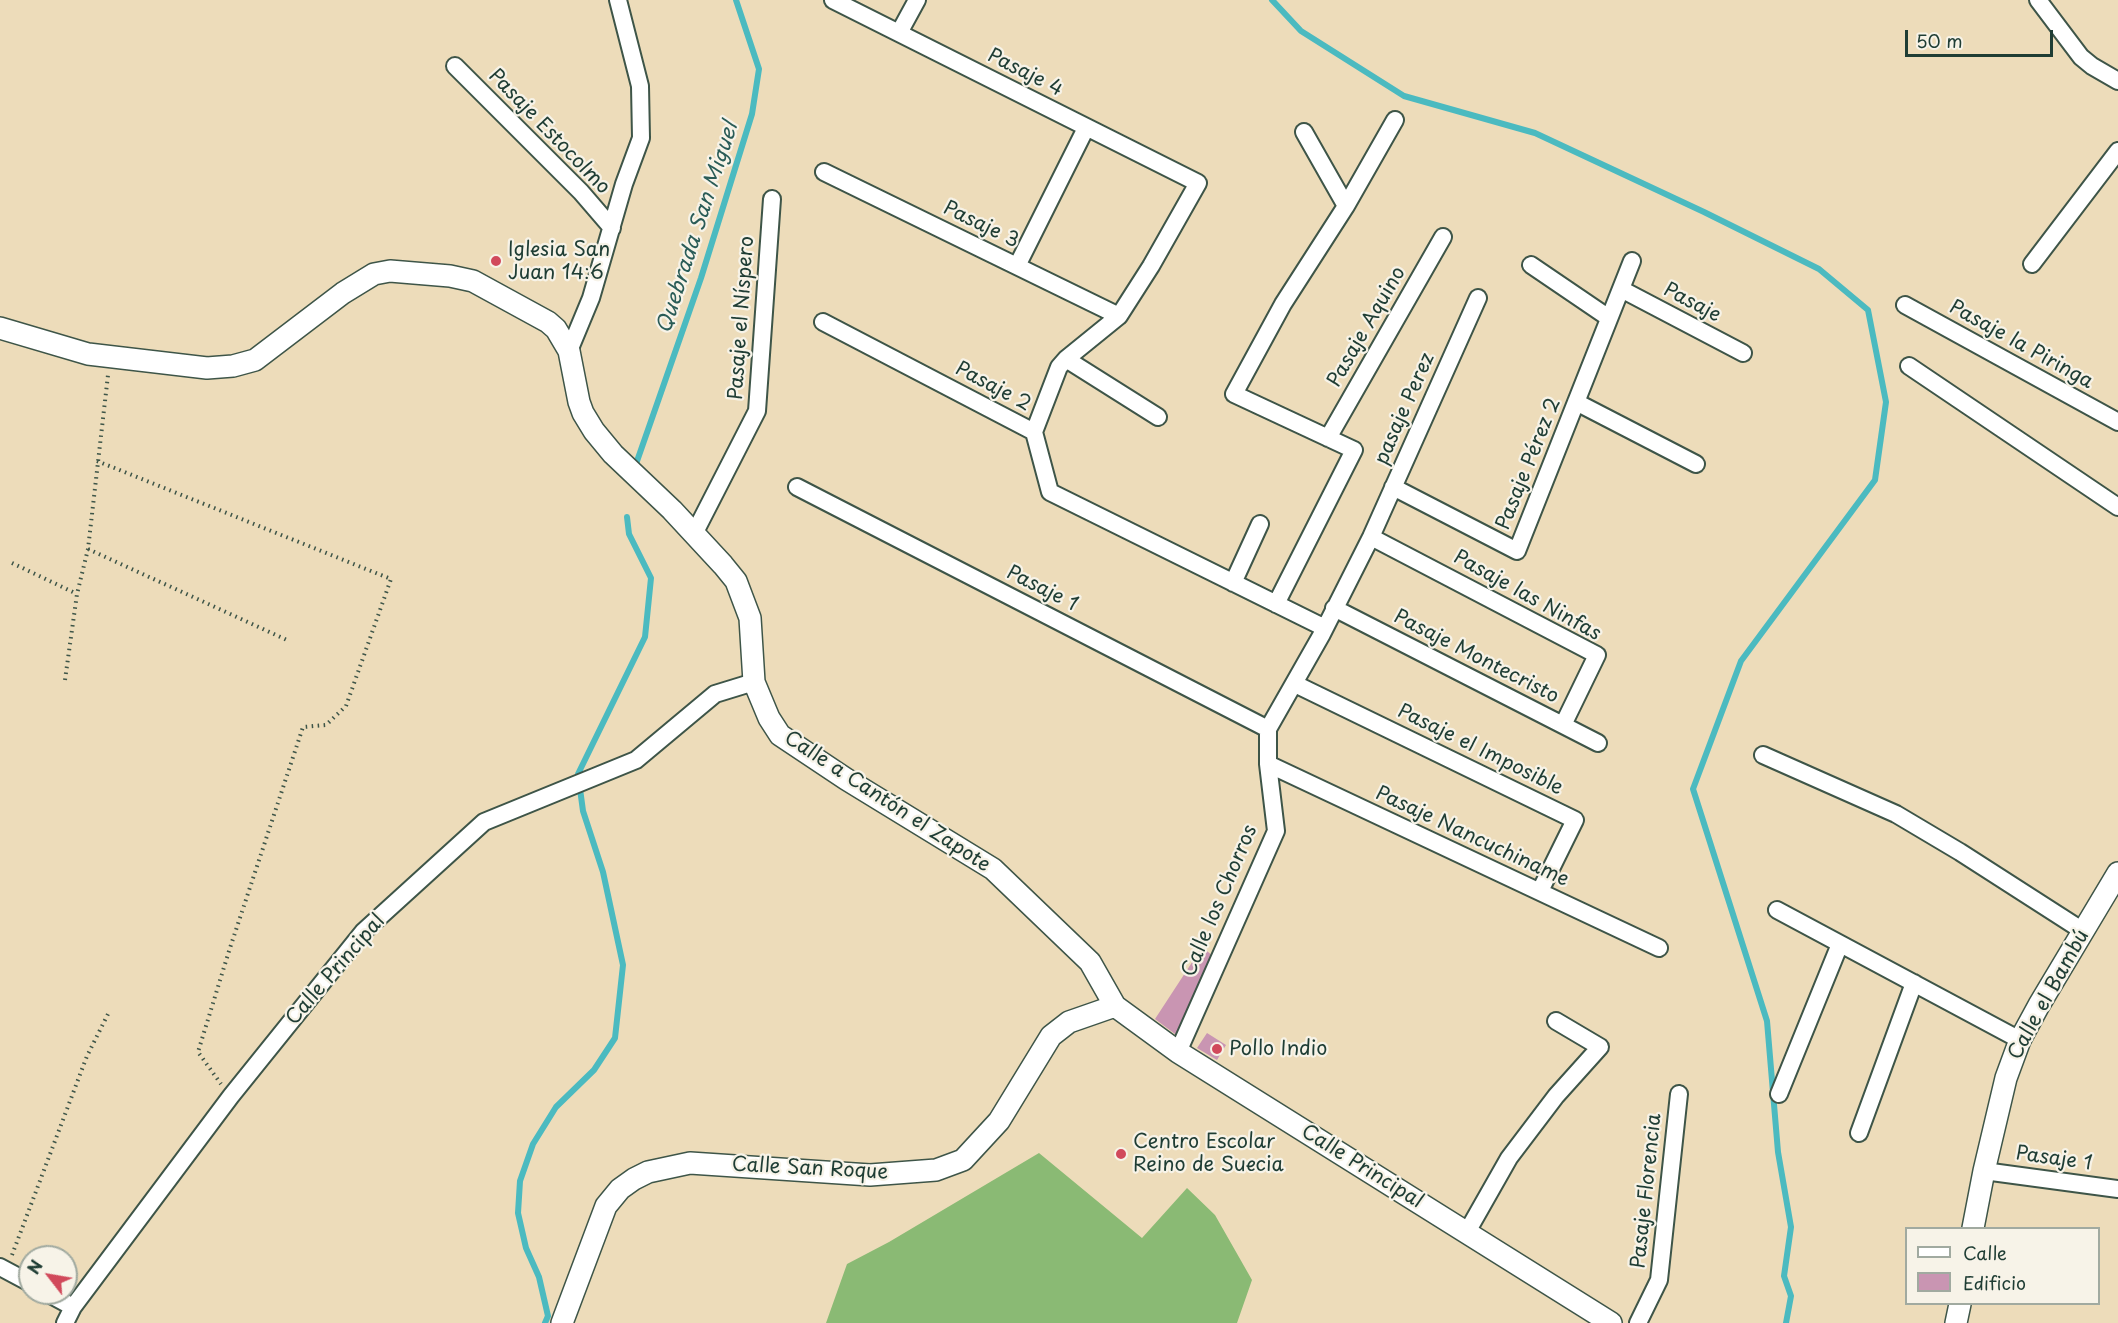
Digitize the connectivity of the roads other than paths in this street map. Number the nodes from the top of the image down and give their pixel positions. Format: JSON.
{"nodes":[{"id":1,"x":618,"y":0,"type":"edge"},
{"id":2,"x":833,"y":0,"type":"edge"},
{"id":3,"x":917,"y":0,"type":"edge"},
{"id":4,"x":2038,"y":0,"type":"edge"},
{"id":5,"x":899,"y":33,"type":"junction"},
{"id":6,"x":455,"y":66,"type":"dead end"},
{"id":7,"x":2118,"y":81,"type":"edge"},
{"id":8,"x":1395,"y":120,"type":"dead end"},
{"id":9,"x":1086,"y":128,"type":"junction"},
{"id":10,"x":1304,"y":132,"type":"dead end"},
{"id":11,"x":2118,"y":151,"type":"edge"},
{"id":12,"x":824,"y":172,"type":"dead end"},
{"id":13,"x":772,"y":199,"type":"dead end"},
{"id":14,"x":1346,"y":206,"type":"junction"},
{"id":15,"x":612,"y":228,"type":"junction"},
{"id":16,"x":1443,"y":237,"type":"dead end"},
{"id":17,"x":1632,"y":261,"type":"dead end"},
{"id":18,"x":2032,"y":264,"type":"dead end"},
{"id":19,"x":1532,"y":265,"type":"dead end"},
{"id":20,"x":1017,"y":266,"type":"junction"},
{"id":21,"x":1621,"y":289,"type":"junction"},
{"id":22,"x":1478,"y":298,"type":"dead end"},
{"id":23,"x":1905,"y":305,"type":"dead end"},
{"id":24,"x":1119,"y":316,"type":"junction"},
{"id":25,"x":1609,"y":318,"type":"junction"},
{"id":26,"x":824,"y":322,"type":"dead end"},
{"id":27,"x":0,"y":328,"type":"edge"},
{"id":28,"x":569,"y":351,"type":"junction"},
{"id":29,"x":1743,"y":353,"type":"dead end"},
{"id":30,"x":1066,"y":359,"type":"junction"},
{"id":31,"x":1909,"y":366,"type":"dead end"},
{"id":32,"x":1576,"y":402,"type":"junction"},
{"id":33,"x":1158,"y":417,"type":"dead end"},
{"id":34,"x":2118,"y":422,"type":"edge"},
{"id":35,"x":1034,"y":432,"type":"junction"},
{"id":36,"x":1328,"y":438,"type":"junction"},
{"id":37,"x":1696,"y":464,"type":"dead end"},
{"id":38,"x":797,"y":487,"type":"dead end"},
{"id":39,"x":1393,"y":487,"type":"junction"},
{"id":40,"x":2118,"y":507,"type":"edge"},
{"id":41,"x":1260,"y":524,"type":"dead end"},
{"id":42,"x":694,"y":534,"type":"junction"},
{"id":43,"x":1371,"y":537,"type":"junction"},
{"id":44,"x":1233,"y":583,"type":"junction"},
{"id":45,"x":1276,"y":604,"type":"junction"},
{"id":46,"x":1334,"y":608,"type":"junction"},
{"id":47,"x":1325,"y":628,"type":"junction"},
{"id":48,"x":754,"y":682,"type":"junction"},
{"id":49,"x":1295,"y":684,"type":"junction"},
{"id":50,"x":1563,"y":725,"type":"junction"},
{"id":51,"x":1268,"y":729,"type":"junction"},
{"id":52,"x":1598,"y":743,"type":"dead end"},
{"id":53,"x":1763,"y":755,"type":"dead end"},
{"id":54,"x":1268,"y":764,"type":"junction"},
{"id":55,"x":2118,"y":873,"type":"edge"},
{"id":56,"x":1540,"y":891,"type":"junction"},
{"id":57,"x":1777,"y":910,"type":"dead end"},
{"id":58,"x":2084,"y":931,"type":"junction"},
{"id":59,"x":1840,"y":944,"type":"junction"},
{"id":60,"x":1659,"y":948,"type":"dead end"},
{"id":61,"x":1914,"y":983,"type":"junction"},
{"id":62,"x":1115,"y":1006,"type":"junction"},
{"id":63,"x":1556,"y":1021,"type":"dead end"},
{"id":64,"x":2020,"y":1040,"type":"junction"},
{"id":65,"x":1178,"y":1052,"type":"junction"},
{"id":66,"x":1678,"y":1094,"type":"dead end"},
{"id":67,"x":1779,"y":1094,"type":"dead end"},
{"id":68,"x":1859,"y":1133,"type":"dead end"},
{"id":69,"x":1984,"y":1170,"type":"junction"},
{"id":70,"x":2118,"y":1189,"type":"edge"},
{"id":71,"x":1973,"y":1227,"type":"edge"},
{"id":72,"x":1467,"y":1232,"type":"junction"},
{"id":73,"x":3,"y":1269,"type":"edge"},
{"id":74,"x":18,"y":1277,"type":"edge"},
{"id":75,"x":69,"y":1305,"type":"edge"},
{"id":76,"x":1960,"y":1305,"type":"edge"},
{"id":77,"x":73,"y":1307,"type":"junction"},
{"id":78,"x":65,"y":1323,"type":"edge"},
{"id":79,"x":562,"y":1323,"type":"edge"},
{"id":80,"x":1611,"y":1323,"type":"edge"},
{"id":81,"x":1638,"y":1323,"type":"edge"},
{"id":82,"x":1956,"y":1323,"type":"edge"}],
"edges":[{"from":1,"to":15,"type":"street"},
{"from":2,"to":5,"type":"street","name":"Pasaje 4"},
{"from":3,"to":5,"type":"street"},
{"from":4,"to":7,"type":"street"},
{"from":5,"to":9,"type":"street","name":"Pasaje 4"},
{"from":6,"to":15,"type":"street","name":"Pasaje Estocolmo"},
{"from":8,"to":14,"type":"street"},
{"from":9,"to":20,"type":"street"},
{"from":9,"to":24,"type":"street","name":"Pasaje 4"},
{"from":10,"to":14,"type":"street"},
{"from":11,"to":18,"type":"street"},
{"from":12,"to":20,"type":"street","name":"Pasaje 3"},
{"from":13,"to":42,"type":"street","name":"Pasaje el Níspero"},
{"from":14,"to":36,"type":"street"},
{"from":15,"to":28,"type":"street"},
{"from":16,"to":36,"type":"street","name":"Pasaje Aquino"},
{"from":17,"to":21,"type":"street","name":"Pasaje Pérez 2"},
{"from":19,"to":25,"type":"street"},
{"from":20,"to":24,"type":"street","name":"Pasaje 3"},
{"from":21,"to":25,"type":"street","name":"Pasaje Pérez 2"},
{"from":21,"to":29,"type":"street","name":"Pasaje"},
{"from":22,"to":39,"type":"street","name":"pasaje Perez"},
{"from":23,"to":34,"type":"street","name":"Pasaje la Piringa"},
{"from":24,"to":30,"type":"street"},
{"from":25,"to":32,"type":"street","name":"Pasaje Pérez 2"},
{"from":26,"to":35,"type":"street","name":"Pasaje 2"},
{"from":27,"to":28,"type":"street","name":"Calle a Cantón el Zapote"},
{"from":28,"to":42,"type":"street","name":"Calle a Cantón el Zapote"},
{"from":30,"to":33,"type":"street"},
{"from":30,"to":35,"type":"street"},
{"from":31,"to":40,"type":"street"},
{"from":32,"to":37,"type":"street"},
{"from":32,"to":39,"type":"street","name":"Pasaje Pérez 2"},
{"from":35,"to":44,"type":"street","name":"Pasaje 2"},
{"from":36,"to":45,"type":"street"},
{"from":38,"to":51,"type":"street","name":"Pasaje 1"},
{"from":39,"to":43,"type":"street","name":"pasaje Perez"},
{"from":41,"to":44,"type":"street"},
{"from":42,"to":48,"type":"street","name":"Calle a Cantón el Zapote"},
{"from":43,"to":46,"type":"street"},
{"from":43,"to":50,"type":"street","name":"Pasaje las Ninfas"},
{"from":44,"to":45,"type":"street","name":"Pasaje 2"},
{"from":45,"to":47,"type":"street","name":"Pasaje 2"},
{"from":46,"to":47,"type":"street"},
{"from":46,"to":50,"type":"street","name":"Pasaje Montecristo"},
{"from":47,"to":49,"type":"street"},
{"from":48,"to":62,"type":"street","name":"Calle a Cantón el Zapote"},
{"from":48,"to":77,"type":"street","name":"Calle Principal"},
{"from":49,"to":51,"type":"street"},
{"from":49,"to":56,"type":"street","name":"Pasaje el Imposible"},
{"from":50,"to":52,"type":"street","name":"Pasaje Montecristo"},
{"from":51,"to":54,"type":"street","name":"Calle los Chorros"},
{"from":53,"to":58,"type":"street"},
{"from":54,"to":56,"type":"street","name":"Pasaje Nancuchiname"},
{"from":54,"to":65,"type":"street","name":"Calle los Chorros"},
{"from":55,"to":58,"type":"street","name":"Calle el Bambú"},
{"from":56,"to":60,"type":"street","name":"Pasaje Nancuchiname"},
{"from":57,"to":59,"type":"street"},
{"from":58,"to":64,"type":"street","name":"Calle el Bambú"},
{"from":59,"to":61,"type":"street"},
{"from":59,"to":67,"type":"street"},
{"from":61,"to":64,"type":"street"},
{"from":61,"to":68,"type":"street"},
{"from":62,"to":65,"type":"street","name":"Calle Principal"},
{"from":62,"to":79,"type":"street","name":"Calle San Roque"},
{"from":63,"to":72,"type":"street"},
{"from":64,"to":69,"type":"street","name":"Calle el Bambú"},
{"from":65,"to":72,"type":"street","name":"Calle Principal"},
{"from":66,"to":81,"type":"street","name":"Pasaje Florencia"},
{"from":69,"to":70,"type":"street","name":"Pasaje 1"},
{"from":69,"to":71,"type":"street","name":"Calle el Bambú"},
{"from":72,"to":80,"type":"street","name":"Calle Principal"},
{"from":73,"to":74,"type":"street"},
{"from":75,"to":77,"type":"street"},
{"from":76,"to":82,"type":"street"},
{"from":77,"to":78,"type":"street","name":"Calle Principal"}]}
